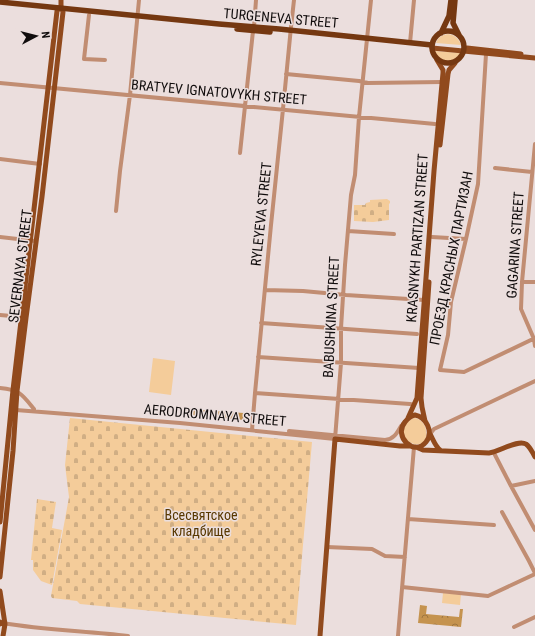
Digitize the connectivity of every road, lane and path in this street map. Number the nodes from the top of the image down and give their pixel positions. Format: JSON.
{"nodes":[{"id":1,"x":139,"y":0,"type":"edge"},
{"id":2,"x":256,"y":0,"type":"edge"},
{"id":3,"x":294,"y":0,"type":"edge"},
{"id":4,"x":371,"y":0,"type":"edge"},
{"id":5,"x":414,"y":0,"type":"edge"},
{"id":6,"x":451,"y":0,"type":"edge"},
{"id":7,"x":455,"y":0,"type":"edge"},
{"id":8,"x":0,"y":2,"type":"edge"},
{"id":9,"x":24,"y":2,"type":"edge"},
{"id":10,"x":0,"y":6,"type":"edge"},
{"id":11,"x":60,"y":8,"type":"edge"},
{"id":12,"x":89,"y":15,"type":"junction"},
{"id":13,"x":137,"y":17,"type":"junction"},
{"id":14,"x":253,"y":29,"type":"junction"},
{"id":15,"x":290,"y":32,"type":"junction"},
{"id":16,"x":441,"y":33,"type":"junction"},
{"id":17,"x":460,"y":35,"type":"junction"},
{"id":18,"x":367,"y":40,"type":"junction"},
{"id":19,"x":410,"y":43,"type":"junction"},
{"id":20,"x":432,"y":46,"type":"junction"},
{"id":21,"x":464,"y":50,"type":"junction"},
{"id":22,"x":486,"y":54,"type":"junction"},
{"id":23,"x":535,"y":57,"type":"edge"},
{"id":24,"x":105,"y":60,"type":"dead end"},
{"id":25,"x":437,"y":60,"type":"junction"},
{"id":26,"x":455,"y":62,"type":"junction"},
{"id":27,"x":286,"y":74,"type":"junction"},
{"id":28,"x":363,"y":82,"type":"junction"},
{"id":29,"x":442,"y":82,"type":"junction"},
{"id":30,"x":0,"y":83,"type":"edge"},
{"id":31,"x":51,"y":88,"type":"junction"},
{"id":32,"x":130,"y":95,"type":"junction"},
{"id":33,"x":245,"y":105,"type":"junction"},
{"id":34,"x":283,"y":109,"type":"junction"},
{"id":35,"x":360,"y":117,"type":"junction"},
{"id":36,"x":435,"y":124,"type":"dead end"},
{"id":37,"x":535,"y":144,"type":"edge"},
{"id":38,"x":240,"y":153,"type":"dead end"},
{"id":39,"x":0,"y":159,"type":"edge"},
{"id":40,"x":40,"y":164,"type":"junction"},
{"id":41,"x":495,"y":168,"type":"dead end"},
{"id":42,"x":532,"y":172,"type":"junction"},
{"id":43,"x":38,"y":204,"type":"junction"},
{"id":44,"x":116,"y":211,"type":"dead end"},
{"id":45,"x":348,"y":231,"type":"junction"},
{"id":46,"x":394,"y":234,"type":"dead end"},
{"id":47,"x":432,"y":236,"type":"junction"},
{"id":48,"x":0,"y":237,"type":"edge"},
{"id":49,"x":466,"y":239,"type":"junction"},
{"id":50,"x":33,"y":241,"type":"junction"},
{"id":51,"x":522,"y":282,"type":"junction"},
{"id":52,"x":535,"y":282,"type":"edge"},
{"id":53,"x":265,"y":290,"type":"junction"},
{"id":54,"x":343,"y":295,"type":"junction"},
{"id":55,"x":424,"y":300,"type":"junction"},
{"id":56,"x":0,"y":315,"type":"edge"},
{"id":57,"x":24,"y":318,"type":"junction"},
{"id":58,"x":262,"y":323,"type":"junction"},
{"id":59,"x":341,"y":328,"type":"junction"},
{"id":60,"x":417,"y":334,"type":"dead end"},
{"id":61,"x":534,"y":339,"type":"edge"},
{"id":62,"x":535,"y":346,"type":"edge"},
{"id":63,"x":258,"y":357,"type":"junction"},
{"id":64,"x":341,"y":363,"type":"junction"},
{"id":65,"x":419,"y":368,"type":"junction"},
{"id":66,"x":535,"y":381,"type":"edge"},
{"id":67,"x":0,"y":388,"type":"edge"},
{"id":68,"x":15,"y":390,"type":"junction"},
{"id":69,"x":254,"y":393,"type":"junction"},
{"id":70,"x":339,"y":399,"type":"junction"},
{"id":71,"x":414,"y":405,"type":"junction"},
{"id":72,"x":15,"y":408,"type":"junction"},
{"id":73,"x":34,"y":409,"type":"junction"},
{"id":74,"x":408,"y":418,"type":"junction"},
{"id":75,"x":425,"y":421,"type":"junction"},
{"id":76,"x":403,"y":424,"type":"junction"},
{"id":77,"x":428,"y":427,"type":"junction"},
{"id":78,"x":252,"y":429,"type":"junction"},
{"id":79,"x":434,"y":429,"type":"junction"},
{"id":80,"x":430,"y":434,"type":"junction"},
{"id":81,"x":335,"y":437,"type":"junction"},
{"id":82,"x":414,"y":447,"type":"junction"},
{"id":83,"x":440,"y":450,"type":"junction"},
{"id":84,"x":494,"y":453,"type":"junction"},
{"id":85,"x":535,"y":457,"type":"edge"},
{"id":86,"x":3,"y":465,"type":"edge"},
{"id":87,"x":535,"y":481,"type":"edge"},
{"id":88,"x":510,"y":486,"type":"junction"},
{"id":89,"x":502,"y":512,"type":"dead end"},
{"id":90,"x":408,"y":519,"type":"junction"},
{"id":91,"x":0,"y":522,"type":"edge"},
{"id":92,"x":494,"y":525,"type":"dead end"},
{"id":93,"x":535,"y":530,"type":"edge"},
{"id":94,"x":2,"y":543,"type":"edge"},
{"id":95,"x":327,"y":547,"type":"junction"},
{"id":96,"x":405,"y":557,"type":"junction"},
{"id":97,"x":535,"y":574,"type":"edge"},
{"id":98,"x":0,"y":577,"type":"edge"},
{"id":99,"x":402,"y":587,"type":"junction"},
{"id":100,"x":0,"y":591,"type":"edge"},
{"id":101,"x":535,"y":617,"type":"edge"},
{"id":102,"x":1,"y":623,"type":"edge"},
{"id":103,"x":514,"y":627,"type":"dead end"},
{"id":104,"x":72,"y":634,"type":"edge"},
{"id":105,"x":107,"y":635,"type":"edge"},
{"id":106,"x":3,"y":636,"type":"edge"},
{"id":107,"x":128,"y":636,"type":"edge"},
{"id":108,"x":320,"y":636,"type":"edge"},
{"id":109,"x":398,"y":636,"type":"edge"}],
"edges":[{"from":1,"to":13,"type":"street"},
{"from":2,"to":14,"type":"street"},
{"from":3,"to":15,"type":"street","name":"RYLEYEVA STREET"},
{"from":4,"to":18,"type":"street","name":"BABUSHKINA STREET"},
{"from":5,"to":19,"type":"street"},
{"from":6,"to":16,"type":"highway"},
{"from":7,"to":17,"type":"highway"},
{"from":8,"to":9,"type":"highway","name":"TURGENEVA STREET"},
{"from":9,"to":11,"type":"highway","name":"TURGENEVA STREET"},
{"from":10,"to":11,"type":"highway","name":"TURGENEVA STREET"},
{"from":11,"to":12,"type":"highway","name":"TURGENEVA STREET"},
{"from":11,"to":13,"type":"highway","name":"TURGENEVA STREET"},
{"from":11,"to":31,"type":"main road","name":"SEVERNAYA STREET"},
{"from":12,"to":13,"type":"highway","name":"TURGENEVA STREET"},
{"from":12,"to":24,"type":"street"},
{"from":13,"to":14,"type":"highway","name":"TURGENEVA STREET"},
{"from":13,"to":32,"type":"street"},
{"from":14,"to":15,"type":"highway","name":"TURGENEVA STREET"},
{"from":14,"to":33,"type":"street"},
{"from":15,"to":18,"type":"highway","name":"TURGENEVA STREET"},
{"from":15,"to":27,"type":"street","name":"RYLEYEVA STREET"},
{"from":16,"to":17,"type":"highway"},
{"from":16,"to":20,"type":"highway"},
{"from":17,"to":21,"type":"highway"},
{"from":18,"to":19,"type":"highway","name":"TURGENEVA STREET"},
{"from":18,"to":20,"type":"highway","name":"TURGENEVA STREET"},
{"from":18,"to":28,"type":"street","name":"BABUSHKINA STREET"},
{"from":19,"to":20,"type":"highway","name":"TURGENEVA STREET"},
{"from":20,"to":21,"type":"main road","name":"TURGENEVA STREET"},
{"from":20,"to":25,"type":"highway"},
{"from":21,"to":22,"type":"main road","name":"TURGENEVA STREET"},
{"from":21,"to":23,"type":"main road","name":"TURGENEVA STREET"},
{"from":21,"to":26,"type":"highway"},
{"from":22,"to":23,"type":"main road","name":"TURGENEVA STREET"},
{"from":22,"to":49,"type":"street","name":"ПРОЕЗД КРАСНЫХ ПАРТИЗАН"},
{"from":25,"to":26,"type":"highway"},
{"from":25,"to":29,"type":"main road","name":"KRASNYKH PARTIZAN STREET"},
{"from":26,"to":47,"type":"main road","name":"KRASNYKH PARTIZAN STREET"},
{"from":27,"to":28,"type":"street"},
{"from":27,"to":34,"type":"street","name":"RYLEYEVA STREET"},
{"from":28,"to":29,"type":"street"},
{"from":28,"to":35,"type":"street","name":"BABUSHKINA STREET"},
{"from":29,"to":55,"type":"main road","name":"KRASNYKH PARTIZAN STREET"},
{"from":30,"to":31,"type":"street","name":"BRATYEV IGNATOVYKH STREET"},
{"from":31,"to":32,"type":"street","name":"BRATYEV IGNATOVYKH STREET"},
{"from":31,"to":40,"type":"main road","name":"SEVERNAYA STREET"},
{"from":31,"to":43,"type":"main road","name":"SEVERNAYA STREET"},
{"from":32,"to":33,"type":"street","name":"BRATYEV IGNATOVYKH STREET"},
{"from":32,"to":44,"type":"street"},
{"from":33,"to":34,"type":"street","name":"BRATYEV IGNATOVYKH STREET"},
{"from":33,"to":38,"type":"street"},
{"from":34,"to":35,"type":"street","name":"BRATYEV IGNATOVYKH STREET"},
{"from":34,"to":53,"type":"street","name":"RYLEYEVA STREET"},
{"from":35,"to":36,"type":"street","name":"BRATYEV IGNATOVYKH STREET"},
{"from":35,"to":45,"type":"street","name":"BABUSHKINA STREET"},
{"from":37,"to":42,"type":"street","name":"GAGARINA STREET"},
{"from":39,"to":40,"type":"street"},
{"from":40,"to":43,"type":"main road","name":"SEVERNAYA STREET"},
{"from":41,"to":42,"type":"street"},
{"from":42,"to":51,"type":"street","name":"GAGARINA STREET"},
{"from":43,"to":50,"type":"main road","name":"SEVERNAYA STREET"},
{"from":45,"to":46,"type":"street"},
{"from":45,"to":54,"type":"street","name":"BABUSHKINA STREET"},
{"from":47,"to":49,"type":"street"},
{"from":47,"to":75,"type":"main road","name":"KRASNYKH PARTIZAN STREET"},
{"from":48,"to":50,"type":"street"},
{"from":49,"to":61,"type":"street","name":"ПРОЕЗД КРАСНЫХ ПАРТИЗАН"},
{"from":50,"to":57,"type":"main road","name":"SEVERNAYA STREET"},
{"from":51,"to":52,"type":"street"},
{"from":51,"to":61,"type":"street","name":"GAGARINA STREET"},
{"from":53,"to":54,"type":"street"},
{"from":53,"to":58,"type":"street","name":"RYLEYEVA STREET"},
{"from":54,"to":55,"type":"street"},
{"from":54,"to":59,"type":"street","name":"BABUSHKINA STREET"},
{"from":55,"to":65,"type":"main road","name":"KRASNYKH PARTIZAN STREET"},
{"from":56,"to":57,"type":"street"},
{"from":57,"to":68,"type":"main road","name":"SEVERNAYA STREET"},
{"from":58,"to":59,"type":"street"},
{"from":58,"to":63,"type":"street","name":"RYLEYEVA STREET"},
{"from":59,"to":60,"type":"street"},
{"from":59,"to":64,"type":"street","name":"BABUSHKINA STREET"},
{"from":61,"to":62,"type":"street","name":"GAGARINA STREET"},
{"from":63,"to":64,"type":"street"},
{"from":63,"to":69,"type":"street","name":"RYLEYEVA STREET"},
{"from":64,"to":65,"type":"street"},
{"from":64,"to":70,"type":"street","name":"BABUSHKINA STREET"},
{"from":65,"to":71,"type":"main road","name":"KRASNYKH PARTIZAN STREET"},
{"from":66,"to":79,"type":"street"},
{"from":67,"to":68,"type":"street"},
{"from":68,"to":72,"type":"main road","name":"SEVERNAYA STREET"},
{"from":68,"to":73,"type":"street"},
{"from":69,"to":70,"type":"street"},
{"from":69,"to":78,"type":"street","name":"RYLEYEVA STREET"},
{"from":70,"to":71,"type":"street"},
{"from":70,"to":81,"type":"street","name":"BABUSHKINA STREET"},
{"from":71,"to":74,"type":"main road","name":"KRASNYKH PARTIZAN STREET"},
{"from":72,"to":73,"type":"street","name":"AERODROMNAYA STREET"},
{"from":72,"to":78,"type":"street","name":"AERODROMNAYA STREET"},
{"from":72,"to":86,"type":"main road","name":"SEVERNAYA STREET"},
{"from":72,"to":94,"type":"main road","name":"SEVERNAYA STREET"},
{"from":73,"to":78,"type":"street","name":"AERODROMNAYA STREET"},
{"from":74,"to":75,"type":"main road"},
{"from":74,"to":76,"type":"main road"},
{"from":75,"to":77,"type":"main road"},
{"from":76,"to":81,"type":"street","name":"AERODROMNAYA STREET"},
{"from":76,"to":82,"type":"main road"},
{"from":77,"to":79,"type":"street"},
{"from":77,"to":80,"type":"main road"},
{"from":78,"to":81,"type":"street","name":"AERODROMNAYA STREET"},
{"from":79,"to":80,"type":"street"},
{"from":80,"to":82,"type":"main road"},
{"from":80,"to":83,"type":"main road"},
{"from":81,"to":82,"type":"main road","name":"AERODROMNAYA STREET"},
{"from":81,"to":95,"type":"main road","name":"BABUSHKINA STREET"},
{"from":82,"to":83,"type":"main road","name":"AERODROMNAYA STREET"},
{"from":82,"to":90,"type":"street"},
{"from":83,"to":84,"type":"main road","name":"AERODROMNAYA STREET"},
{"from":84,"to":85,"type":"main road"},
{"from":84,"to":88,"type":"street"},
{"from":86,"to":91,"type":"main road","name":"SEVERNAYA STREET"},
{"from":87,"to":88,"type":"street"},
{"from":88,"to":93,"type":"street"},
{"from":89,"to":97,"type":"street"},
{"from":90,"to":92,"type":"street"},
{"from":90,"to":96,"type":"street"},
{"from":94,"to":98,"type":"main road","name":"SEVERNAYA STREET"},
{"from":95,"to":96,"type":"street"},
{"from":95,"to":108,"type":"main road","name":"BABUSHKINA STREET"},
{"from":96,"to":99,"type":"street"},
{"from":97,"to":99,"type":"street"},
{"from":99,"to":109,"type":"street"},
{"from":100,"to":102,"type":"main road"},
{"from":101,"to":103,"type":"street"},
{"from":102,"to":104,"type":"street"},
{"from":102,"to":106,"type":"main road"},
{"from":104,"to":105,"type":"street"},
{"from":105,"to":107,"type":"street"}]}
